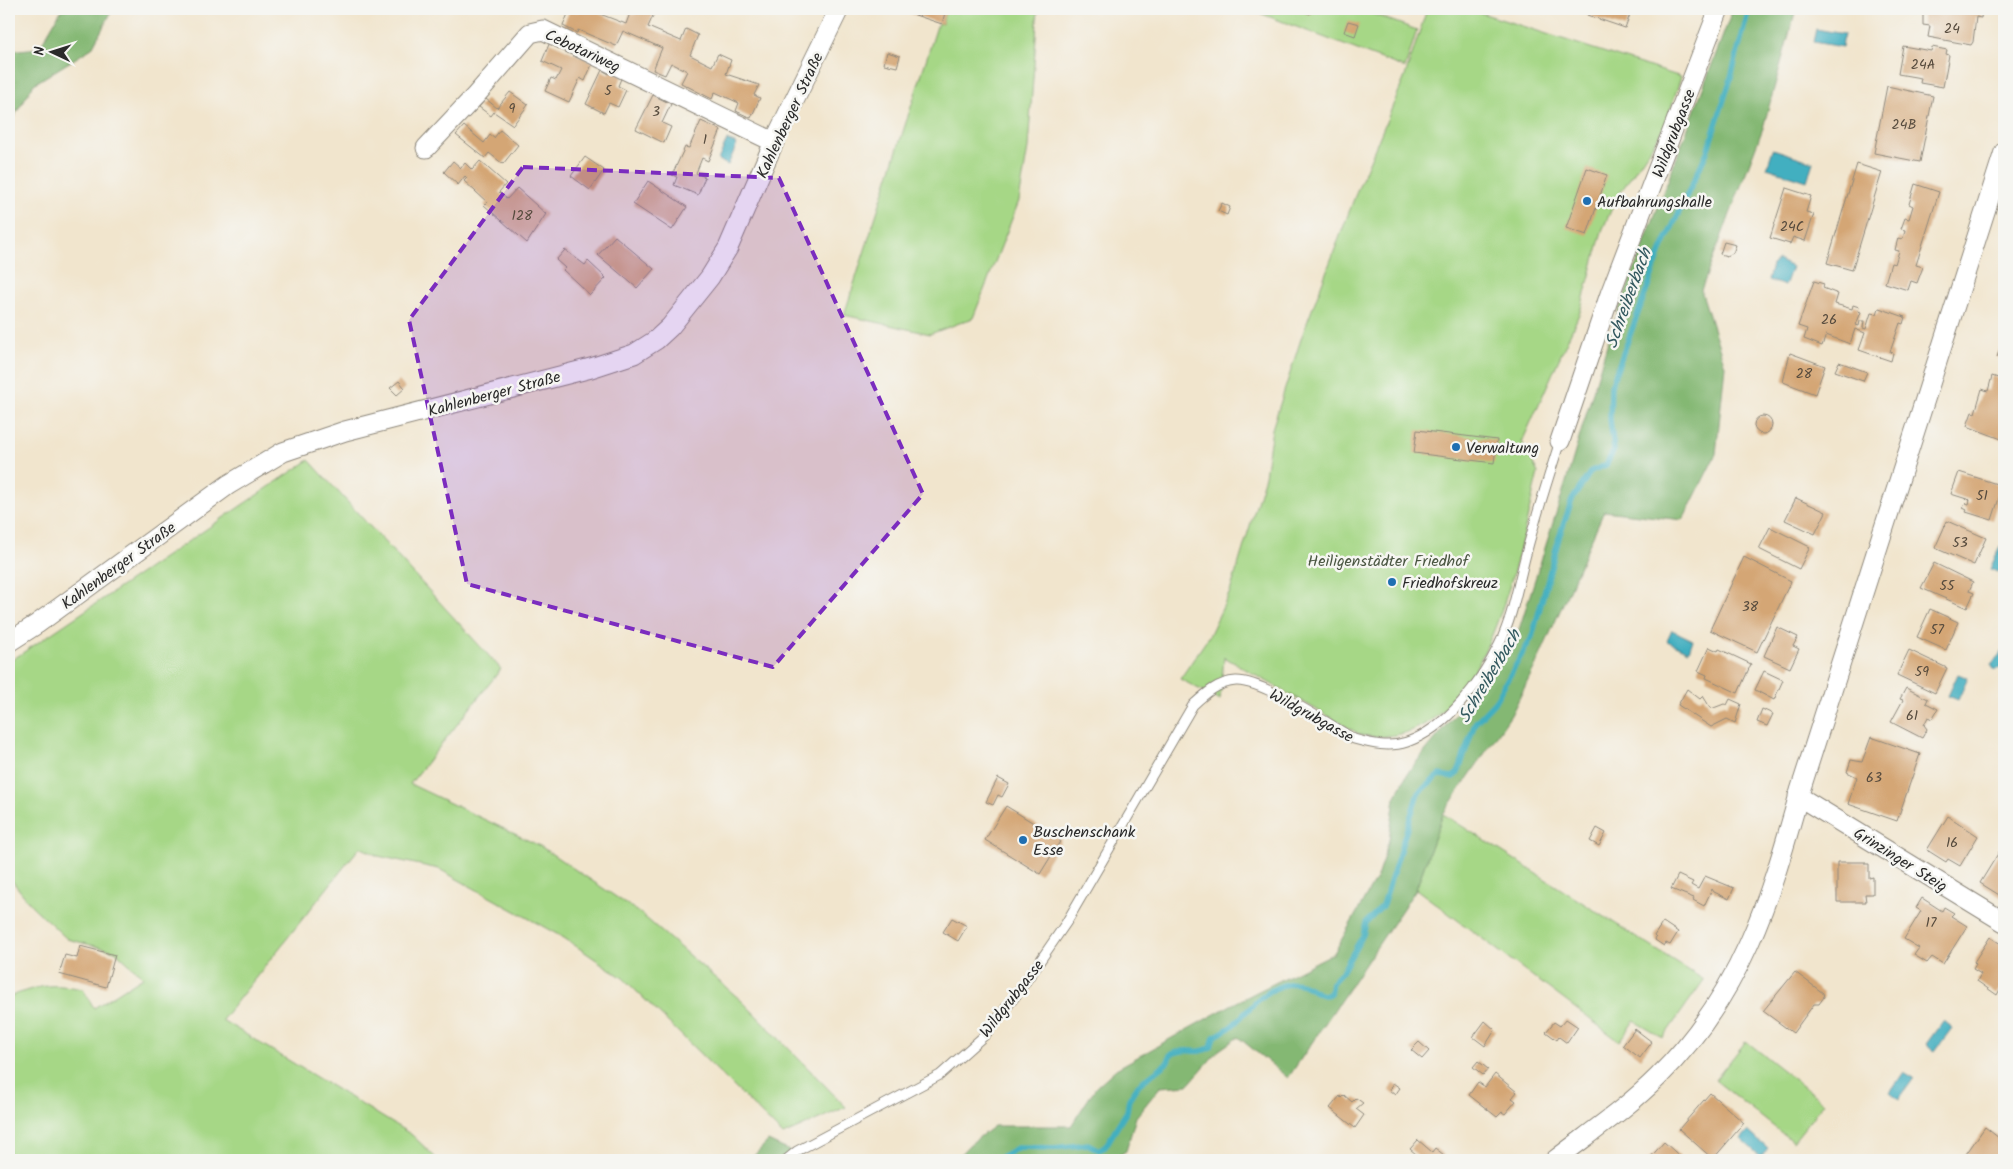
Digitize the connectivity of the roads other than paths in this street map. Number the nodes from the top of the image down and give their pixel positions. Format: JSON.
{"nodes":[{"id":1,"x":840,"y":9,"type":"edge"},
{"id":2,"x":1719,"y":9,"type":"edge"},
{"id":3,"x":774,"y":142,"type":"junction"},
{"id":4,"x":426,"y":148,"type":"dead end"},
{"id":5,"x":2004,"y":152,"type":"edge"},
{"id":6,"x":1560,"y":441,"type":"joint"},
{"id":7,"x":9,"y":642,"type":"edge"},
{"id":8,"x":1798,"y":796,"type":"junction"},
{"id":9,"x":2004,"y":922,"type":"edge"},
{"id":10,"x":786,"y":1160,"type":"edge"},
{"id":11,"x":1555,"y":1160,"type":"edge"}],
"edges":[{"from":1,"to":3,"type":"street","name":"Kahlenberger Straße"},
{"from":2,"to":6,"type":"street","name":"Wildgrubgasse"},
{"from":3,"to":4,"type":"street","name":"Cebotariweg"},
{"from":3,"to":7,"type":"street","name":"Kahlenberger Straße"},
{"from":5,"to":8,"type":"street"},
{"from":6,"to":10,"type":"lane","name":"Wildgrubgasse"},
{"from":8,"to":9,"type":"street","name":"Grinzinger Steig"},
{"from":8,"to":11,"type":"street"}]}
